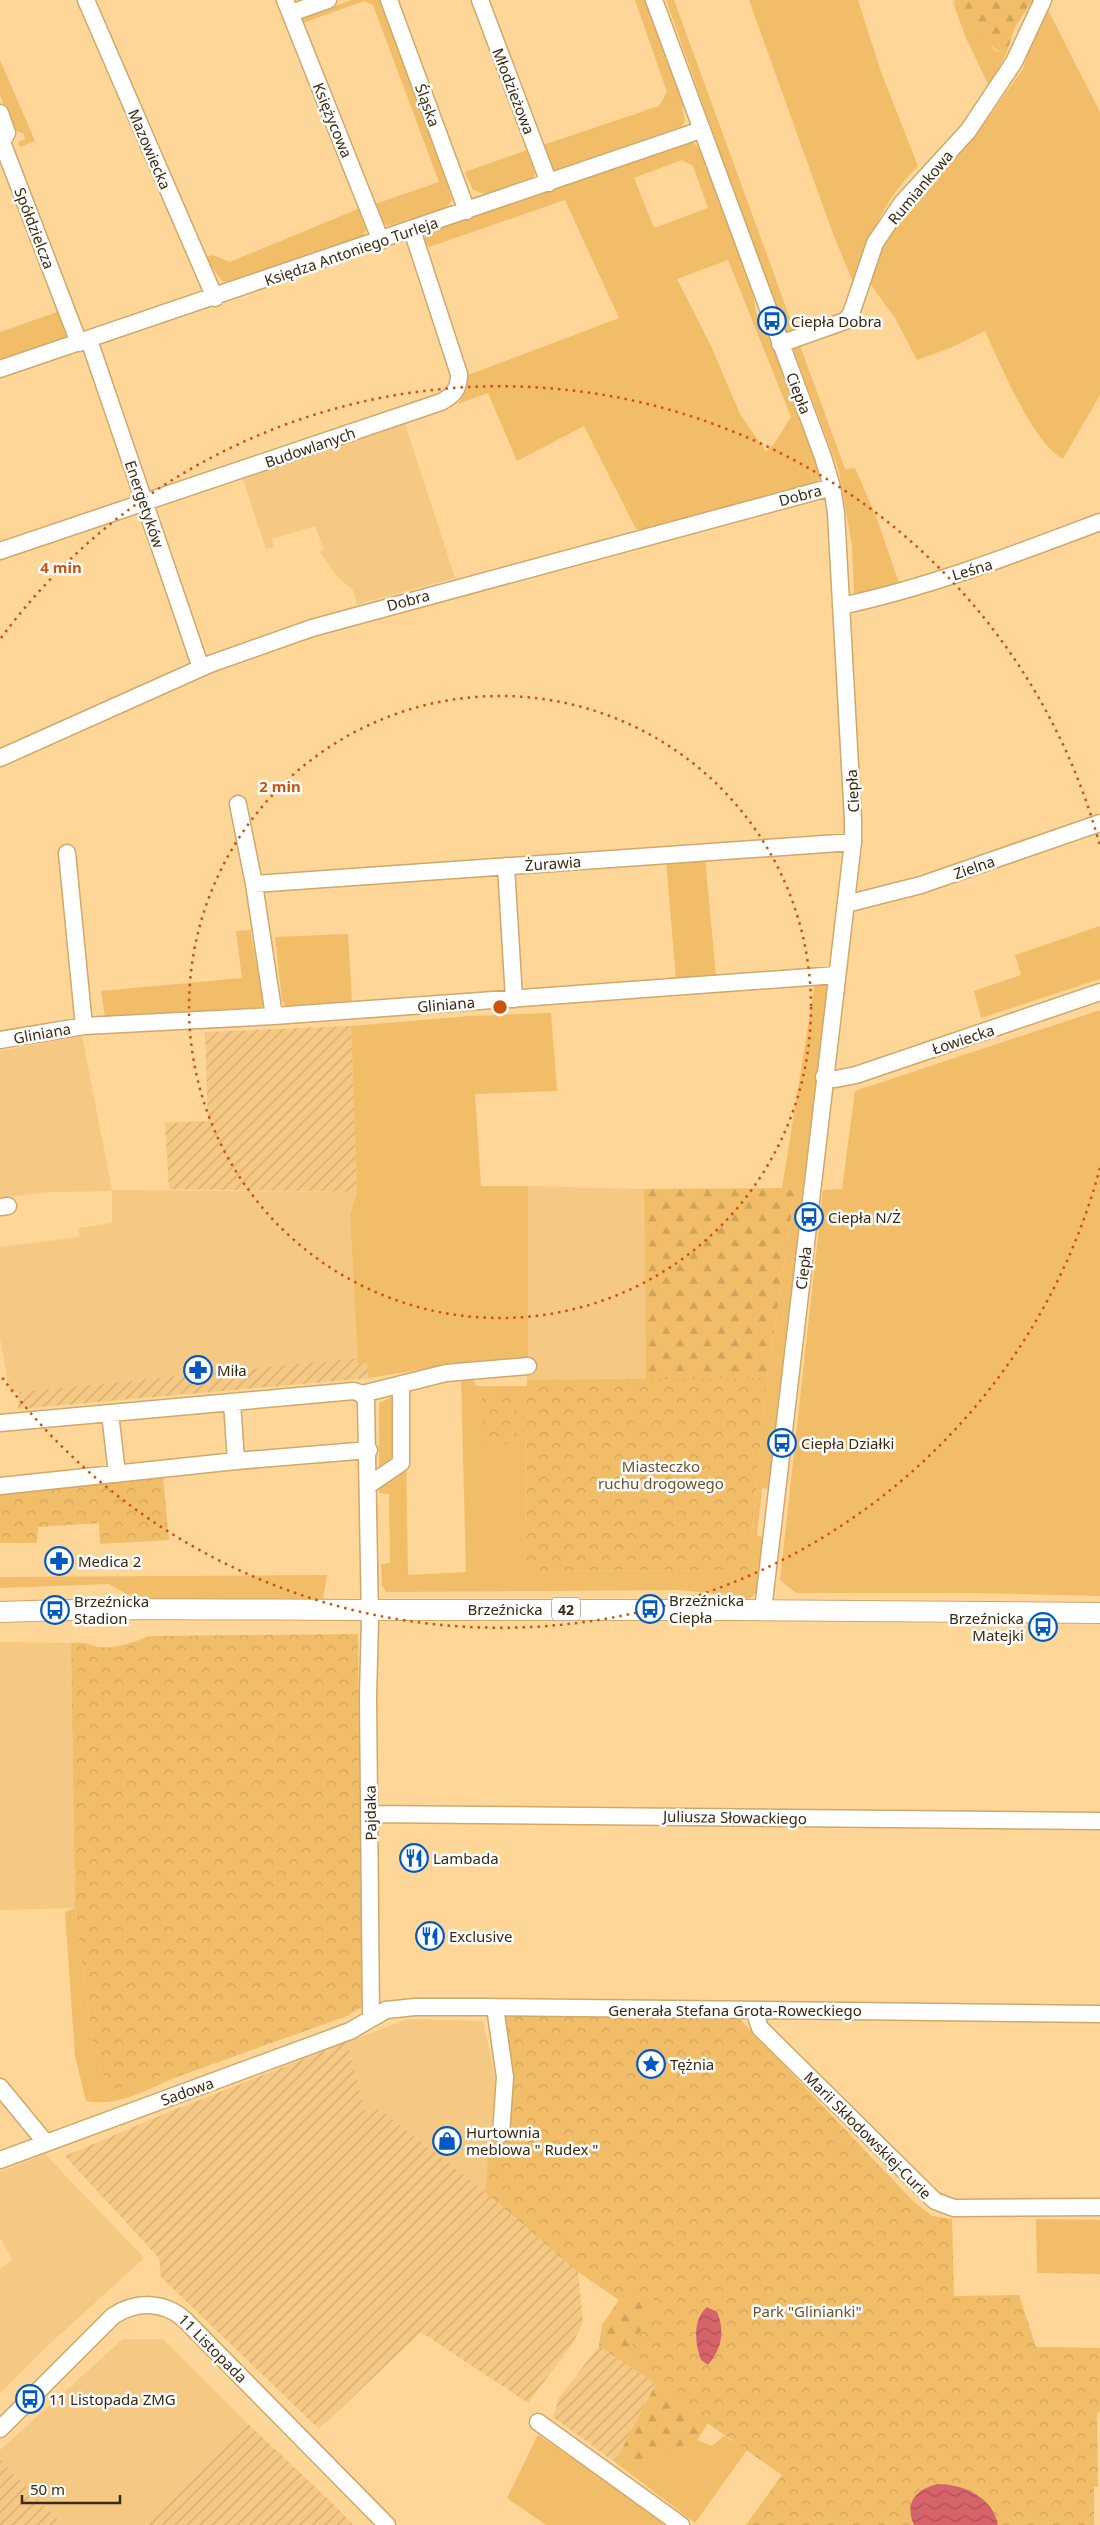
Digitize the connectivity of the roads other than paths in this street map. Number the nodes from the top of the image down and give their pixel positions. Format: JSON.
{"nodes":[{"id":1,"x":86,"y":0,"type":"edge"},
{"id":2,"x":328,"y":0,"type":"edge"},
{"id":3,"x":389,"y":0,"type":"edge"},
{"id":4,"x":480,"y":0,"type":"edge"},
{"id":5,"x":654,"y":0,"type":"edge"},
{"id":6,"x":1043,"y":0,"type":"edge"},
{"id":7,"x":288,"y":7,"type":"edge"},
{"id":8,"x":0,"y":114,"type":"edge"},
{"id":9,"x":701,"y":130,"type":"junction"},
{"id":10,"x":549,"y":183,"type":"junction"},
{"id":11,"x":467,"y":211,"type":"junction"},
{"id":12,"x":412,"y":230,"type":"junction"},
{"id":13,"x":381,"y":241,"type":"junction"},
{"id":14,"x":215,"y":298,"type":"junction"},
{"id":15,"x":84,"y":341,"type":"junction"},
{"id":16,"x":780,"y":344,"type":"junction"},
{"id":17,"x":0,"y":369,"type":"edge"},
{"id":18,"x":832,"y":487,"type":"junction"},
{"id":19,"x":144,"y":503,"type":"junction"},
{"id":20,"x":1100,"y":522,"type":"edge"},
{"id":21,"x":0,"y":551,"type":"edge"},
{"id":22,"x":840,"y":606,"type":"junction"},
{"id":23,"x":201,"y":668,"type":"junction"},
{"id":24,"x":0,"y":758,"type":"edge"},
{"id":25,"x":238,"y":804,"type":"dead end"},
{"id":26,"x":1100,"y":823,"type":"edge"},
{"id":27,"x":853,"y":842,"type":"junction"},
{"id":28,"x":68,"y":853,"type":"dead end"},
{"id":29,"x":506,"y":866,"type":"junction"},
{"id":30,"x":254,"y":884,"type":"junction"},
{"id":31,"x":846,"y":904,"type":"junction"},
{"id":32,"x":838,"y":975,"type":"junction"},
{"id":33,"x":1100,"y":992,"type":"edge"},
{"id":34,"x":514,"y":999,"type":"junction"},
{"id":35,"x":274,"y":1016,"type":"junction"},
{"id":36,"x":84,"y":1026,"type":"junction"},
{"id":37,"x":0,"y":1040,"type":"edge"},
{"id":38,"x":824,"y":1077,"type":"junction"},
{"id":39,"x":528,"y":1366,"type":"dead end"},
{"id":40,"x":401,"y":1384,"type":"junction"},
{"id":41,"x":362,"y":1394,"type":"junction"},
{"id":42,"x":232,"y":1402,"type":"junction"},
{"id":43,"x":110,"y":1413,"type":"junction"},
{"id":44,"x":0,"y":1423,"type":"edge"},
{"id":45,"x":369,"y":1450,"type":"junction"},
{"id":46,"x":236,"y":1461,"type":"junction"},
{"id":47,"x":117,"y":1474,"type":"junction"},
{"id":48,"x":368,"y":1485,"type":"junction"},
{"id":49,"x":0,"y":1486,"type":"edge"},
{"id":50,"x":368,"y":1610,"type":"junction"},
{"id":51,"x":763,"y":1610,"type":"junction"},
{"id":52,"x":0,"y":1612,"type":"edge"},
{"id":53,"x":1100,"y":1613,"type":"edge"},
{"id":54,"x":370,"y":1814,"type":"junction"},
{"id":55,"x":1100,"y":1821,"type":"edge"},
{"id":56,"x":494,"y":2007,"type":"junction"},
{"id":57,"x":754,"y":2010,"type":"junction"},
{"id":58,"x":1100,"y":2014,"type":"edge"},
{"id":59,"x":372,"y":2017,"type":"junction"},
{"id":60,"x":0,"y":2087,"type":"edge"},
{"id":61,"x":501,"y":2134,"type":"dead end"},
{"id":62,"x":46,"y":2143,"type":"junction"},
{"id":63,"x":0,"y":2160,"type":"edge"},
{"id":64,"x":1100,"y":2207,"type":"edge"},
{"id":65,"x":538,"y":2422,"type":"dead end"},
{"id":66,"x":0,"y":2429,"type":"edge"},
{"id":67,"x":387,"y":2525,"type":"edge"},
{"id":68,"x":681,"y":2525,"type":"edge"}],
"edges":[{"from":1,"to":14,"type":"street","name":"Mazowiecka"},
{"from":2,"to":7,"type":"street"},
{"from":3,"to":11,"type":"street","name":"Śląska"},
{"from":4,"to":10,"type":"street","name":"Młodzieżowa"},
{"from":5,"to":9,"type":"street","name":"Ciepła"},
{"from":6,"to":16,"type":"street","name":"Rumiankowa"},
{"from":7,"to":13,"type":"street","name":"Księżycowa"},
{"from":8,"to":15,"type":"street","name":"Spółdzielcza"},
{"from":9,"to":10,"type":"street","name":"Księdza Antoniego Turleja"},
{"from":9,"to":16,"type":"street","name":"Ciepła"},
{"from":10,"to":11,"type":"street","name":"Księdza Antoniego Turleja"},
{"from":11,"to":12,"type":"street","name":"Księdza Antoniego Turleja"},
{"from":12,"to":13,"type":"street","name":"Księdza Antoniego Turleja"},
{"from":12,"to":19,"type":"street","name":"Budowlanych"},
{"from":13,"to":14,"type":"street","name":"Księdza Antoniego Turleja"},
{"from":14,"to":15,"type":"street","name":"Księdza Antoniego Turleja"},
{"from":15,"to":17,"type":"street","name":"Księdza Antoniego Turleja"},
{"from":15,"to":19,"type":"street","name":"Energetyków"},
{"from":16,"to":18,"type":"street","name":"Ciepła"},
{"from":18,"to":22,"type":"street","name":"Ciepła"},
{"from":18,"to":23,"type":"street","name":"Dobra"},
{"from":19,"to":21,"type":"street","name":"Budowlanych"},
{"from":19,"to":23,"type":"street","name":"Energetyków"},
{"from":20,"to":22,"type":"street","name":"Leśna"},
{"from":22,"to":27,"type":"street","name":"Ciepła"},
{"from":23,"to":24,"type":"street","name":"Dobra"},
{"from":25,"to":30,"type":"street"},
{"from":26,"to":31,"type":"street","name":"Zielna"},
{"from":27,"to":29,"type":"street","name":"Żurawia"},
{"from":27,"to":31,"type":"street","name":"Ciepła"},
{"from":28,"to":36,"type":"street","name":"Gliniana"},
{"from":29,"to":30,"type":"street","name":"Żurawia"},
{"from":29,"to":34,"type":"street"},
{"from":30,"to":35,"type":"street"},
{"from":31,"to":32,"type":"street","name":"Ciepła"},
{"from":32,"to":34,"type":"street","name":"Gliniana"},
{"from":32,"to":38,"type":"street","name":"Ciepła"},
{"from":33,"to":38,"type":"street","name":"Łowiecka"},
{"from":34,"to":35,"type":"street","name":"Gliniana"},
{"from":35,"to":36,"type":"street","name":"Gliniana"},
{"from":36,"to":37,"type":"street","name":"Gliniana"},
{"from":38,"to":51,"type":"street","name":"Ciepła"},
{"from":39,"to":40,"type":"street"},
{"from":40,"to":41,"type":"street"},
{"from":40,"to":48,"type":"street"},
{"from":41,"to":42,"type":"street"},
{"from":41,"to":45,"type":"street"},
{"from":42,"to":43,"type":"street"},
{"from":42,"to":46,"type":"street"},
{"from":43,"to":44,"type":"street"},
{"from":43,"to":47,"type":"street"},
{"from":45,"to":46,"type":"street"},
{"from":45,"to":48,"type":"street"},
{"from":46,"to":47,"type":"street"},
{"from":47,"to":49,"type":"street"},
{"from":48,"to":50,"type":"street"},
{"from":50,"to":51,"type":"main road","name":"Brzeźnicka","number":"42"},
{"from":50,"to":52,"type":"main road","name":"Brzeźnicka","number":"42"},
{"from":50,"to":54,"type":"street","name":"Pajdaka"},
{"from":51,"to":53,"type":"main road","name":"Brzeźnicka","number":"42"},
{"from":54,"to":55,"type":"street","name":"Juliusza Słowackiego"},
{"from":54,"to":59,"type":"street","name":"Pajdaka"},
{"from":56,"to":57,"type":"street","name":"Generała Stefana Grota-Roweckiego"},
{"from":56,"to":59,"type":"street","name":"Generała Stefana Grota-Roweckiego"},
{"from":56,"to":61,"type":"street"},
{"from":57,"to":58,"type":"street","name":"Generała Stefana Grota-Roweckiego"},
{"from":57,"to":64,"type":"street","name":"Marii Skłodowskiej-Curie"},
{"from":59,"to":62,"type":"street","name":"Sadowa"},
{"from":60,"to":62,"type":"street"},
{"from":62,"to":63,"type":"street","name":"Sadowa"},
{"from":65,"to":68,"type":"street"},
{"from":66,"to":67,"type":"street","name":"11 Listopada"}]}
